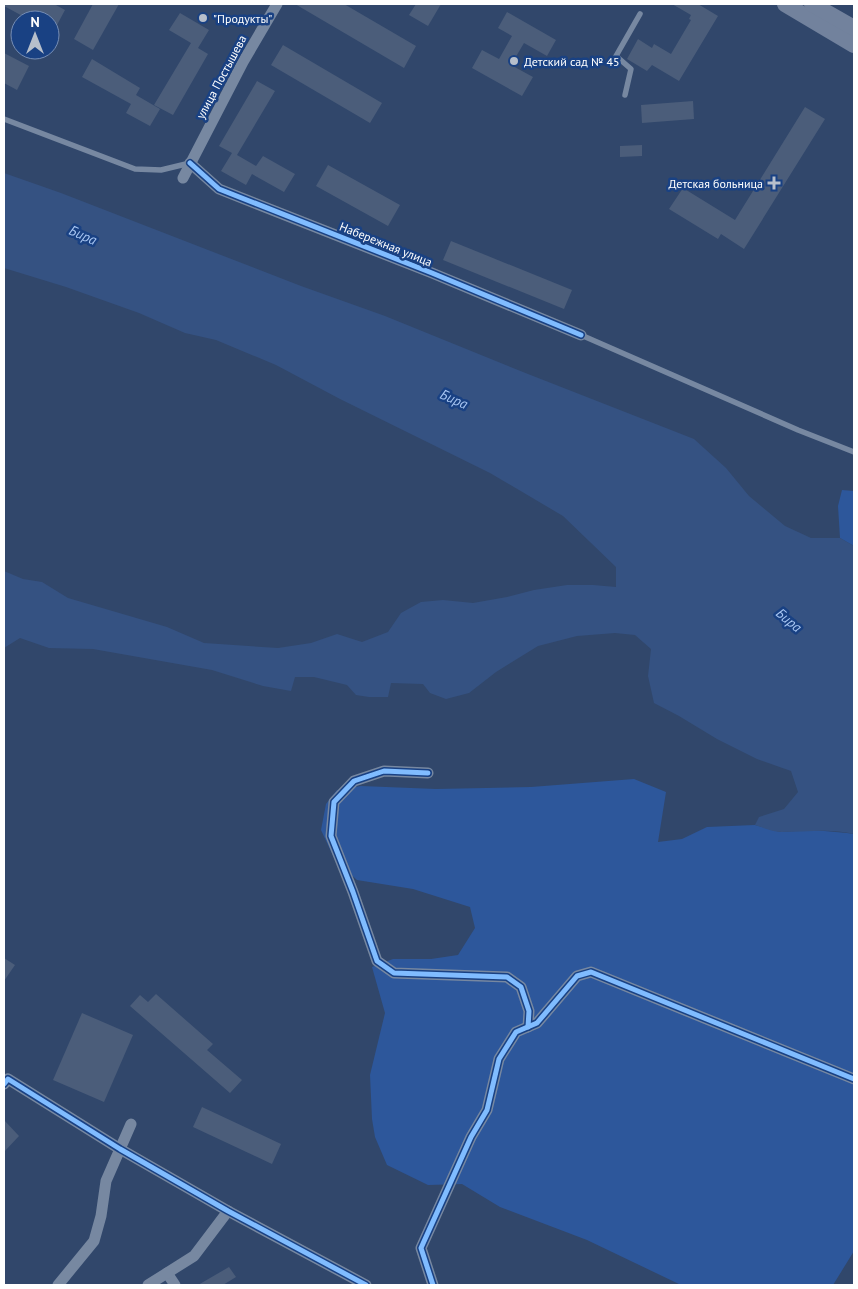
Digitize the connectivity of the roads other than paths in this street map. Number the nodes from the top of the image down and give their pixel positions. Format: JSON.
{"nodes":[{"id":1,"x":276,"y":4,"type":"edge"},
{"id":2,"x":784,"y":4,"type":"edge"},
{"id":3,"x":812,"y":4,"type":"edge"},
{"id":4,"x":640,"y":14,"type":"dead end"},
{"id":5,"x":854,"y":28,"type":"edge"},
{"id":6,"x":854,"y":45,"type":"edge"},
{"id":7,"x":625,"y":95,"type":"dead end"},
{"id":8,"x":4,"y":119,"type":"edge"},
{"id":9,"x":190,"y":164,"type":"junction"},
{"id":10,"x":183,"y":178,"type":"dead end"},
{"id":11,"x":581,"y":335,"type":"joint"},
{"id":12,"x":854,"y":452,"type":"edge"},
{"id":13,"x":428,"y":773,"type":"dead end"},
{"id":14,"x":528,"y":1027,"type":"junction"},
{"id":15,"x":854,"y":1079,"type":"edge"},
{"id":16,"x":4,"y":1084,"type":"edge"},
{"id":17,"x":131,"y":1124,"type":"dead end"},
{"id":18,"x":120,"y":1149,"type":"junction"},
{"id":19,"x":228,"y":1210,"type":"junction"},
{"id":20,"x":167,"y":1273,"type":"junction"},
{"id":21,"x":58,"y":1285,"type":"edge"},
{"id":22,"x":148,"y":1285,"type":"edge"},
{"id":23,"x":175,"y":1285,"type":"edge"},
{"id":24,"x":366,"y":1285,"type":"edge"},
{"id":25,"x":433,"y":1285,"type":"edge"}],
"edges":[{"from":1,"to":9,"type":"street","name":"улица Постышева"},
{"from":2,"to":6,"type":"main road"},
{"from":3,"to":5,"type":"main road"},
{"from":4,"to":7,"type":"lane"},
{"from":8,"to":9,"type":"lane"},
{"from":9,"to":10,"type":"street","name":"улица Постышева"},
{"from":9,"to":11,"type":"street","name":"Набережная улица"},
{"from":11,"to":12,"type":"lane"},
{"from":13,"to":14,"type":"street"},
{"from":14,"to":15,"type":"street"},
{"from":14,"to":25,"type":"street"},
{"from":16,"to":18,"type":"street"},
{"from":17,"to":18,"type":"street"},
{"from":18,"to":19,"type":"street"},
{"from":18,"to":21,"type":"street"},
{"from":19,"to":20,"type":"street"},
{"from":19,"to":24,"type":"street"},
{"from":20,"to":22,"type":"street"},
{"from":20,"to":23,"type":"street"}]}
